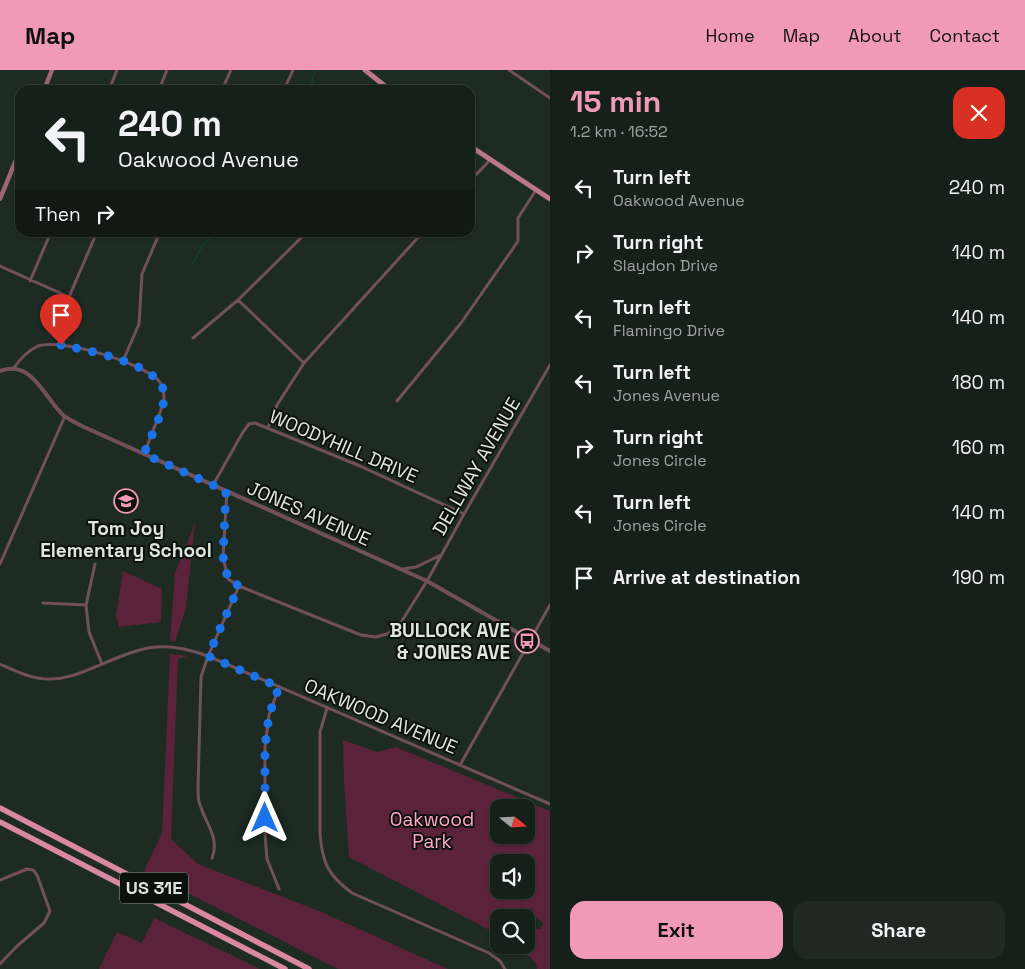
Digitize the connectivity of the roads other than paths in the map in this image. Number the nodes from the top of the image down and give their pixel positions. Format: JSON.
{"nodes":[{"id":1,"x":52,"y":70,"type":"edge"},
{"id":2,"x":117,"y":70,"type":"edge"},
{"id":3,"x":168,"y":70,"type":"edge"},
{"id":4,"x":231,"y":70,"type":"edge"},
{"id":5,"x":293,"y":70,"type":"edge"},
{"id":6,"x":365,"y":70,"type":"edge"},
{"id":7,"x":509,"y":70,"type":"edge"},
{"id":8,"x":46,"y":85,"type":"edge"},
{"id":9,"x":111,"y":85,"type":"edge"},
{"id":10,"x":161,"y":85,"type":"edge"},
{"id":11,"x":224,"y":85,"type":"edge"},
{"id":12,"x":286,"y":85,"type":"edge"},
{"id":13,"x":384,"y":85,"type":"edge"},
{"id":14,"x":550,"y":98,"type":"edge"},
{"id":15,"x":475,"y":149,"type":"edge"},
{"id":16,"x":490,"y":159,"type":"junction"},
{"id":17,"x":15,"y":162,"type":"edge"},
{"id":18,"x":475,"y":176,"type":"edge"},
{"id":19,"x":536,"y":190,"type":"junction"},
{"id":20,"x":1,"y":196,"type":"edge"},
{"id":21,"x":550,"y":199,"type":"edge"},
{"id":22,"x":49,"y":237,"type":"edge"},
{"id":23,"x":95,"y":237,"type":"edge"},
{"id":24,"x":158,"y":237,"type":"edge"},
{"id":25,"x":302,"y":237,"type":"edge"},
{"id":26,"x":418,"y":237,"type":"edge"},
{"id":27,"x":0,"y":266,"type":"edge"},
{"id":28,"x":30,"y":281,"type":"junction"},
{"id":29,"x":238,"y":300,"type":"junction"},
{"id":30,"x":192,"y":338,"type":"dead end"},
{"id":31,"x":123,"y":361,"type":"junction"},
{"id":32,"x":304,"y":363,"type":"junction"},
{"id":33,"x":550,"y":365,"type":"edge"},
{"id":34,"x":13,"y":369,"type":"junction"},
{"id":35,"x":0,"y":371,"type":"edge"},
{"id":36,"x":397,"y":401,"type":"dead end"},
{"id":37,"x":64,"y":416,"type":"junction"},
{"id":38,"x":268,"y":428,"type":"junction"},
{"id":39,"x":144,"y":454,"type":"junction"},
{"id":40,"x":213,"y":485,"type":"junction"},
{"id":41,"x":226,"y":491,"type":"junction"},
{"id":42,"x":464,"y":514,"type":"junction"},
{"id":43,"x":441,"y":555,"type":"junction"},
{"id":44,"x":0,"y":564,"type":"edge"},
{"id":45,"x":95,"y":564,"type":"dead end"},
{"id":46,"x":402,"y":570,"type":"junction"},
{"id":47,"x":427,"y":581,"type":"junction"},
{"id":48,"x":239,"y":586,"type":"junction"},
{"id":49,"x":43,"y":603,"type":"dead end"},
{"id":50,"x":550,"y":605,"type":"edge"},
{"id":51,"x":86,"y":606,"type":"junction"},
{"id":52,"x":530,"y":640,"type":"junction"},
{"id":53,"x":550,"y":651,"type":"edge"},
{"id":54,"x":208,"y":656,"type":"junction"},
{"id":55,"x":0,"y":664,"type":"edge"},
{"id":56,"x":102,"y":664,"type":"junction"},
{"id":57,"x":279,"y":687,"type":"junction"},
{"id":58,"x":327,"y":708,"type":"junction"},
{"id":59,"x":460,"y":765,"type":"junction"},
{"id":60,"x":550,"y":804,"type":"edge"},
{"id":61,"x":0,"y":808,"type":"edge"},
{"id":62,"x":0,"y":822,"type":"edge"},
{"id":63,"x":212,"y":858,"type":"dead end"},
{"id":64,"x":0,"y":880,"type":"edge"},
{"id":65,"x":279,"y":890,"type":"dead end"},
{"id":66,"x":0,"y":964,"type":"edge"},
{"id":67,"x":285,"y":969,"type":"edge"},
{"id":68,"x":309,"y":969,"type":"edge"},
{"id":69,"x":505,"y":969,"type":"edge"}],
"edges":[{"from":1,"to":8,"type":"main road"},
{"from":2,"to":9,"type":"street"},
{"from":3,"to":10,"type":"street"},
{"from":4,"to":11,"type":"street"},
{"from":5,"to":12,"type":"street"},
{"from":6,"to":13,"type":"main road"},
{"from":7,"to":14,"type":"street"},
{"from":15,"to":16,"type":"main road"},
{"from":16,"to":18,"type":"street"},
{"from":16,"to":19,"type":"main road"},
{"from":17,"to":20,"type":"main road"},
{"from":19,"to":21,"type":"main road"},
{"from":19,"to":36,"type":"street"},
{"from":22,"to":28,"type":"street"},
{"from":23,"to":28,"type":"street"},
{"from":24,"to":31,"type":"street"},
{"from":25,"to":29,"type":"street"},
{"from":26,"to":32,"type":"street"},
{"from":27,"to":28,"type":"street"},
{"from":29,"to":30,"type":"street"},
{"from":29,"to":32,"type":"street"},
{"from":31,"to":34,"type":"street"},
{"from":31,"to":39,"type":"street"},
{"from":32,"to":38,"type":"street"},
{"from":33,"to":42,"type":"street","name":"DELLWAY AVENUE"},
{"from":34,"to":35,"type":"street"},
{"from":34,"to":37,"type":"street","name":"JONES AVENUE"},
{"from":37,"to":39,"type":"street","name":"JONES AVENUE"},
{"from":37,"to":44,"type":"street"},
{"from":38,"to":40,"type":"street","name":"WOODYHILL DRIVE"},
{"from":38,"to":42,"type":"street","name":"WOODYHILL DRIVE"},
{"from":39,"to":40,"type":"street","name":"JONES AVENUE"},
{"from":40,"to":41,"type":"street","name":"JONES AVENUE"},
{"from":41,"to":46,"type":"street","name":"JONES AVENUE"},
{"from":41,"to":48,"type":"street"},
{"from":42,"to":43,"type":"street","name":"DELLWAY AVENUE"},
{"from":43,"to":46,"type":"street"},
{"from":43,"to":47,"type":"street","name":"DELLWAY AVENUE"},
{"from":45,"to":51,"type":"street"},
{"from":46,"to":47,"type":"street","name":"JONES AVENUE"},
{"from":47,"to":48,"type":"street","name":"DELLWAY AVENUE"},
{"from":47,"to":52,"type":"street","name":"JONES AVENUE"},
{"from":48,"to":54,"type":"street"},
{"from":49,"to":51,"type":"street"},
{"from":50,"to":52,"type":"street"},
{"from":51,"to":56,"type":"street"},
{"from":52,"to":53,"type":"street","name":"JONES AVENUE"},
{"from":52,"to":59,"type":"street"},
{"from":54,"to":56,"type":"street","name":"OAKWOOD AVENUE"},
{"from":54,"to":57,"type":"street","name":"OAKWOOD AVENUE"},
{"from":54,"to":63,"type":"street"},
{"from":55,"to":56,"type":"street","name":"OAKWOOD AVENUE"},
{"from":57,"to":58,"type":"street","name":"OAKWOOD AVENUE"},
{"from":57,"to":65,"type":"street"},
{"from":58,"to":59,"type":"street","name":"OAKWOOD AVENUE"},
{"from":58,"to":69,"type":"street"},
{"from":59,"to":60,"type":"street","name":"OAKWOOD AVENUE"},
{"from":61,"to":68,"type":"highway","number":"US 31E"},
{"from":62,"to":67,"type":"highway","number":"US 31E"},
{"from":64,"to":66,"type":"street"}]}
